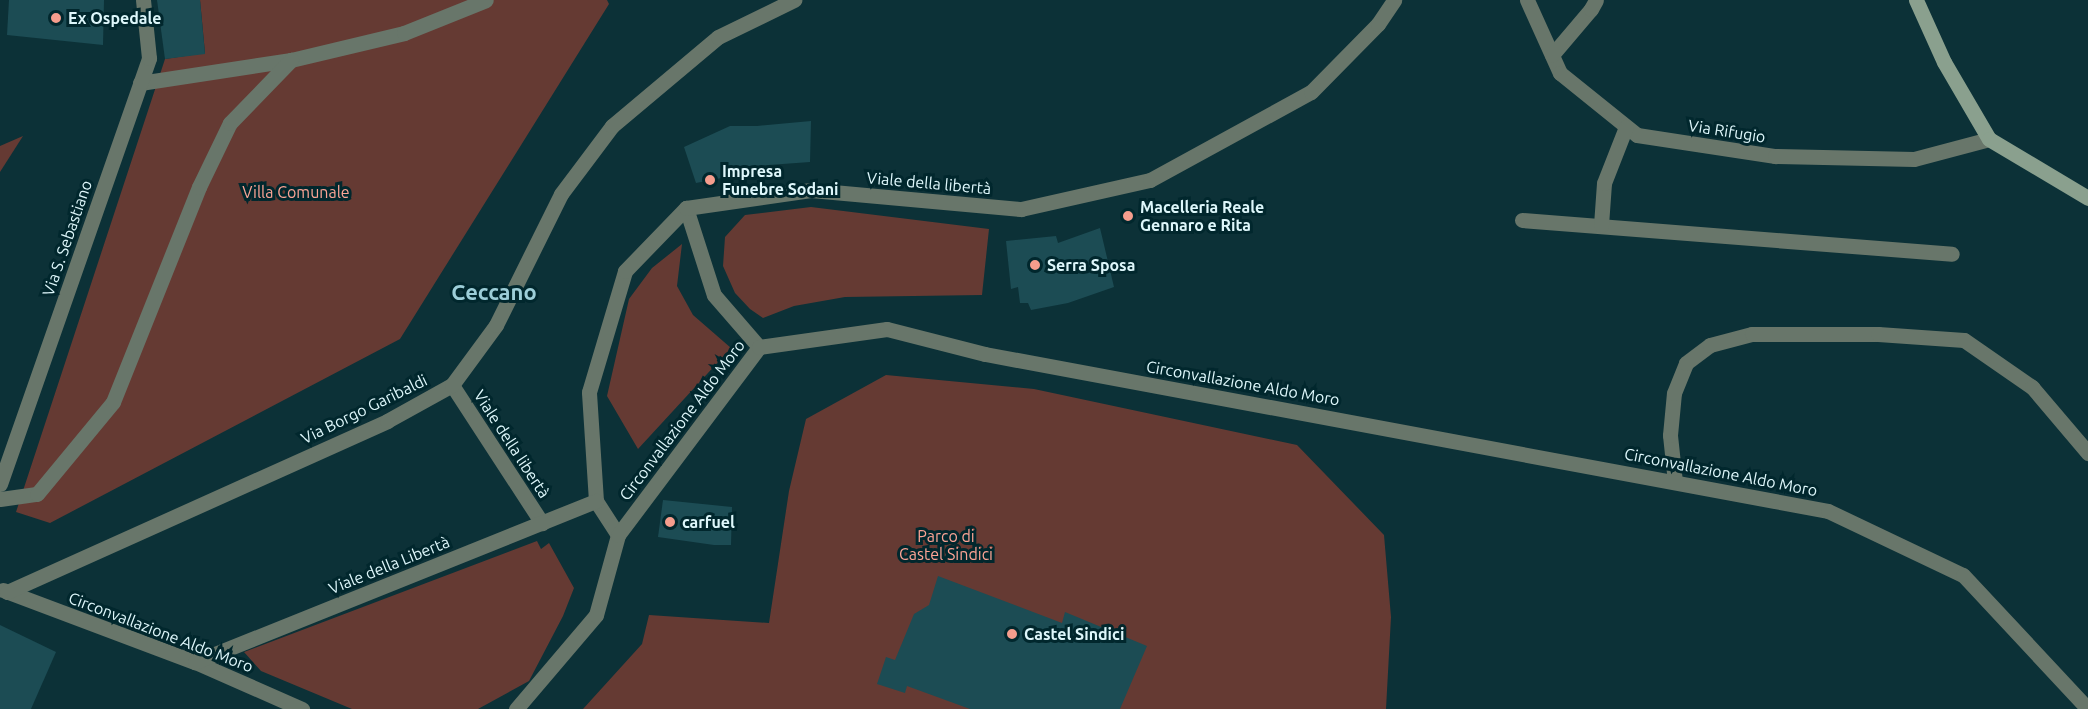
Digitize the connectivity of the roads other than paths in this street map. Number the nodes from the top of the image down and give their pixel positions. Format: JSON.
{"nodes":[{"id":1,"x":143,"y":0,"type":"edge"},
{"id":2,"x":486,"y":0,"type":"edge"},
{"id":3,"x":794,"y":0,"type":"edge"},
{"id":4,"x":1394,"y":0,"type":"edge"},
{"id":5,"x":1527,"y":0,"type":"edge"},
{"id":6,"x":1596,"y":0,"type":"edge"},
{"id":7,"x":1916,"y":0,"type":"edge"},
{"id":8,"x":1552,"y":55,"type":"junction"},
{"id":9,"x":291,"y":60,"type":"junction"},
{"id":10,"x":140,"y":83,"type":"junction"},
{"id":11,"x":1626,"y":127,"type":"junction"},
{"id":12,"x":1989,"y":139,"type":"junction"},
{"id":13,"x":2088,"y":198,"type":"edge"},
{"id":14,"x":686,"y":208,"type":"junction"},
{"id":15,"x":1522,"y":220,"type":"dead end"},
{"id":16,"x":1601,"y":225,"type":"junction"},
{"id":17,"x":1952,"y":254,"type":"dead end"},
{"id":18,"x":759,"y":347,"type":"junction"},
{"id":19,"x":452,"y":385,"type":"junction"},
{"id":20,"x":2088,"y":453,"type":"edge"},
{"id":21,"x":1675,"y":482,"type":"junction"},
{"id":22,"x":0,"y":484,"type":"edge"},
{"id":23,"x":0,"y":499,"type":"edge"},
{"id":24,"x":596,"y":501,"type":"junction"},
{"id":25,"x":542,"y":523,"type":"junction"},
{"id":26,"x":618,"y":535,"type":"junction"},
{"id":27,"x":3,"y":590,"type":"edge"},
{"id":28,"x":195,"y":663,"type":"junction"},
{"id":29,"x":302,"y":709,"type":"edge"},
{"id":30,"x":516,"y":709,"type":"edge"},
{"id":31,"x":2088,"y":709,"type":"edge"}],
"edges":[{"from":1,"to":10,"type":"street","name":"Via S. Sebastiano"},
{"from":2,"to":9,"type":"street"},
{"from":3,"to":19,"type":"street","name":"Via Borgo Garibaldi"},
{"from":4,"to":14,"type":"street","name":"Viale della libertà"},
{"from":5,"to":8,"type":"street","name":"Via Rifugio"},
{"from":6,"to":8,"type":"street"},
{"from":7,"to":12,"type":"main road"},
{"from":8,"to":11,"type":"street","name":"Via Rifugio"},
{"from":9,"to":10,"type":"street"},
{"from":9,"to":23,"type":"street"},
{"from":10,"to":22,"type":"street","name":"Via S. Sebastiano"},
{"from":11,"to":12,"type":"street","name":"Via Rifugio"},
{"from":11,"to":16,"type":"street"},
{"from":12,"to":13,"type":"main road"},
{"from":14,"to":18,"type":"street"},
{"from":14,"to":24,"type":"street"},
{"from":15,"to":16,"type":"street"},
{"from":16,"to":17,"type":"street"},
{"from":18,"to":21,"type":"street","name":"Circonvallazione Aldo Moro"},
{"from":18,"to":26,"type":"street","name":"Circonvallazione Aldo Moro"},
{"from":19,"to":25,"type":"street","name":"Viale della libertà"},
{"from":19,"to":27,"type":"street","name":"Via Borgo Garibaldi"},
{"from":20,"to":21,"type":"street"},
{"from":21,"to":31,"type":"street","name":"Circonvallazione Aldo Moro"},
{"from":24,"to":25,"type":"street","name":"Viale della Libertà"},
{"from":24,"to":26,"type":"street"},
{"from":25,"to":28,"type":"street","name":"Viale della Libertà"},
{"from":26,"to":30,"type":"street","name":"Circonvallazione Aldo Moro"},
{"from":27,"to":28,"type":"street","name":"Circonvallazione Aldo Moro"},
{"from":28,"to":29,"type":"street","name":"Circonvallazione Aldo Moro"}]}
